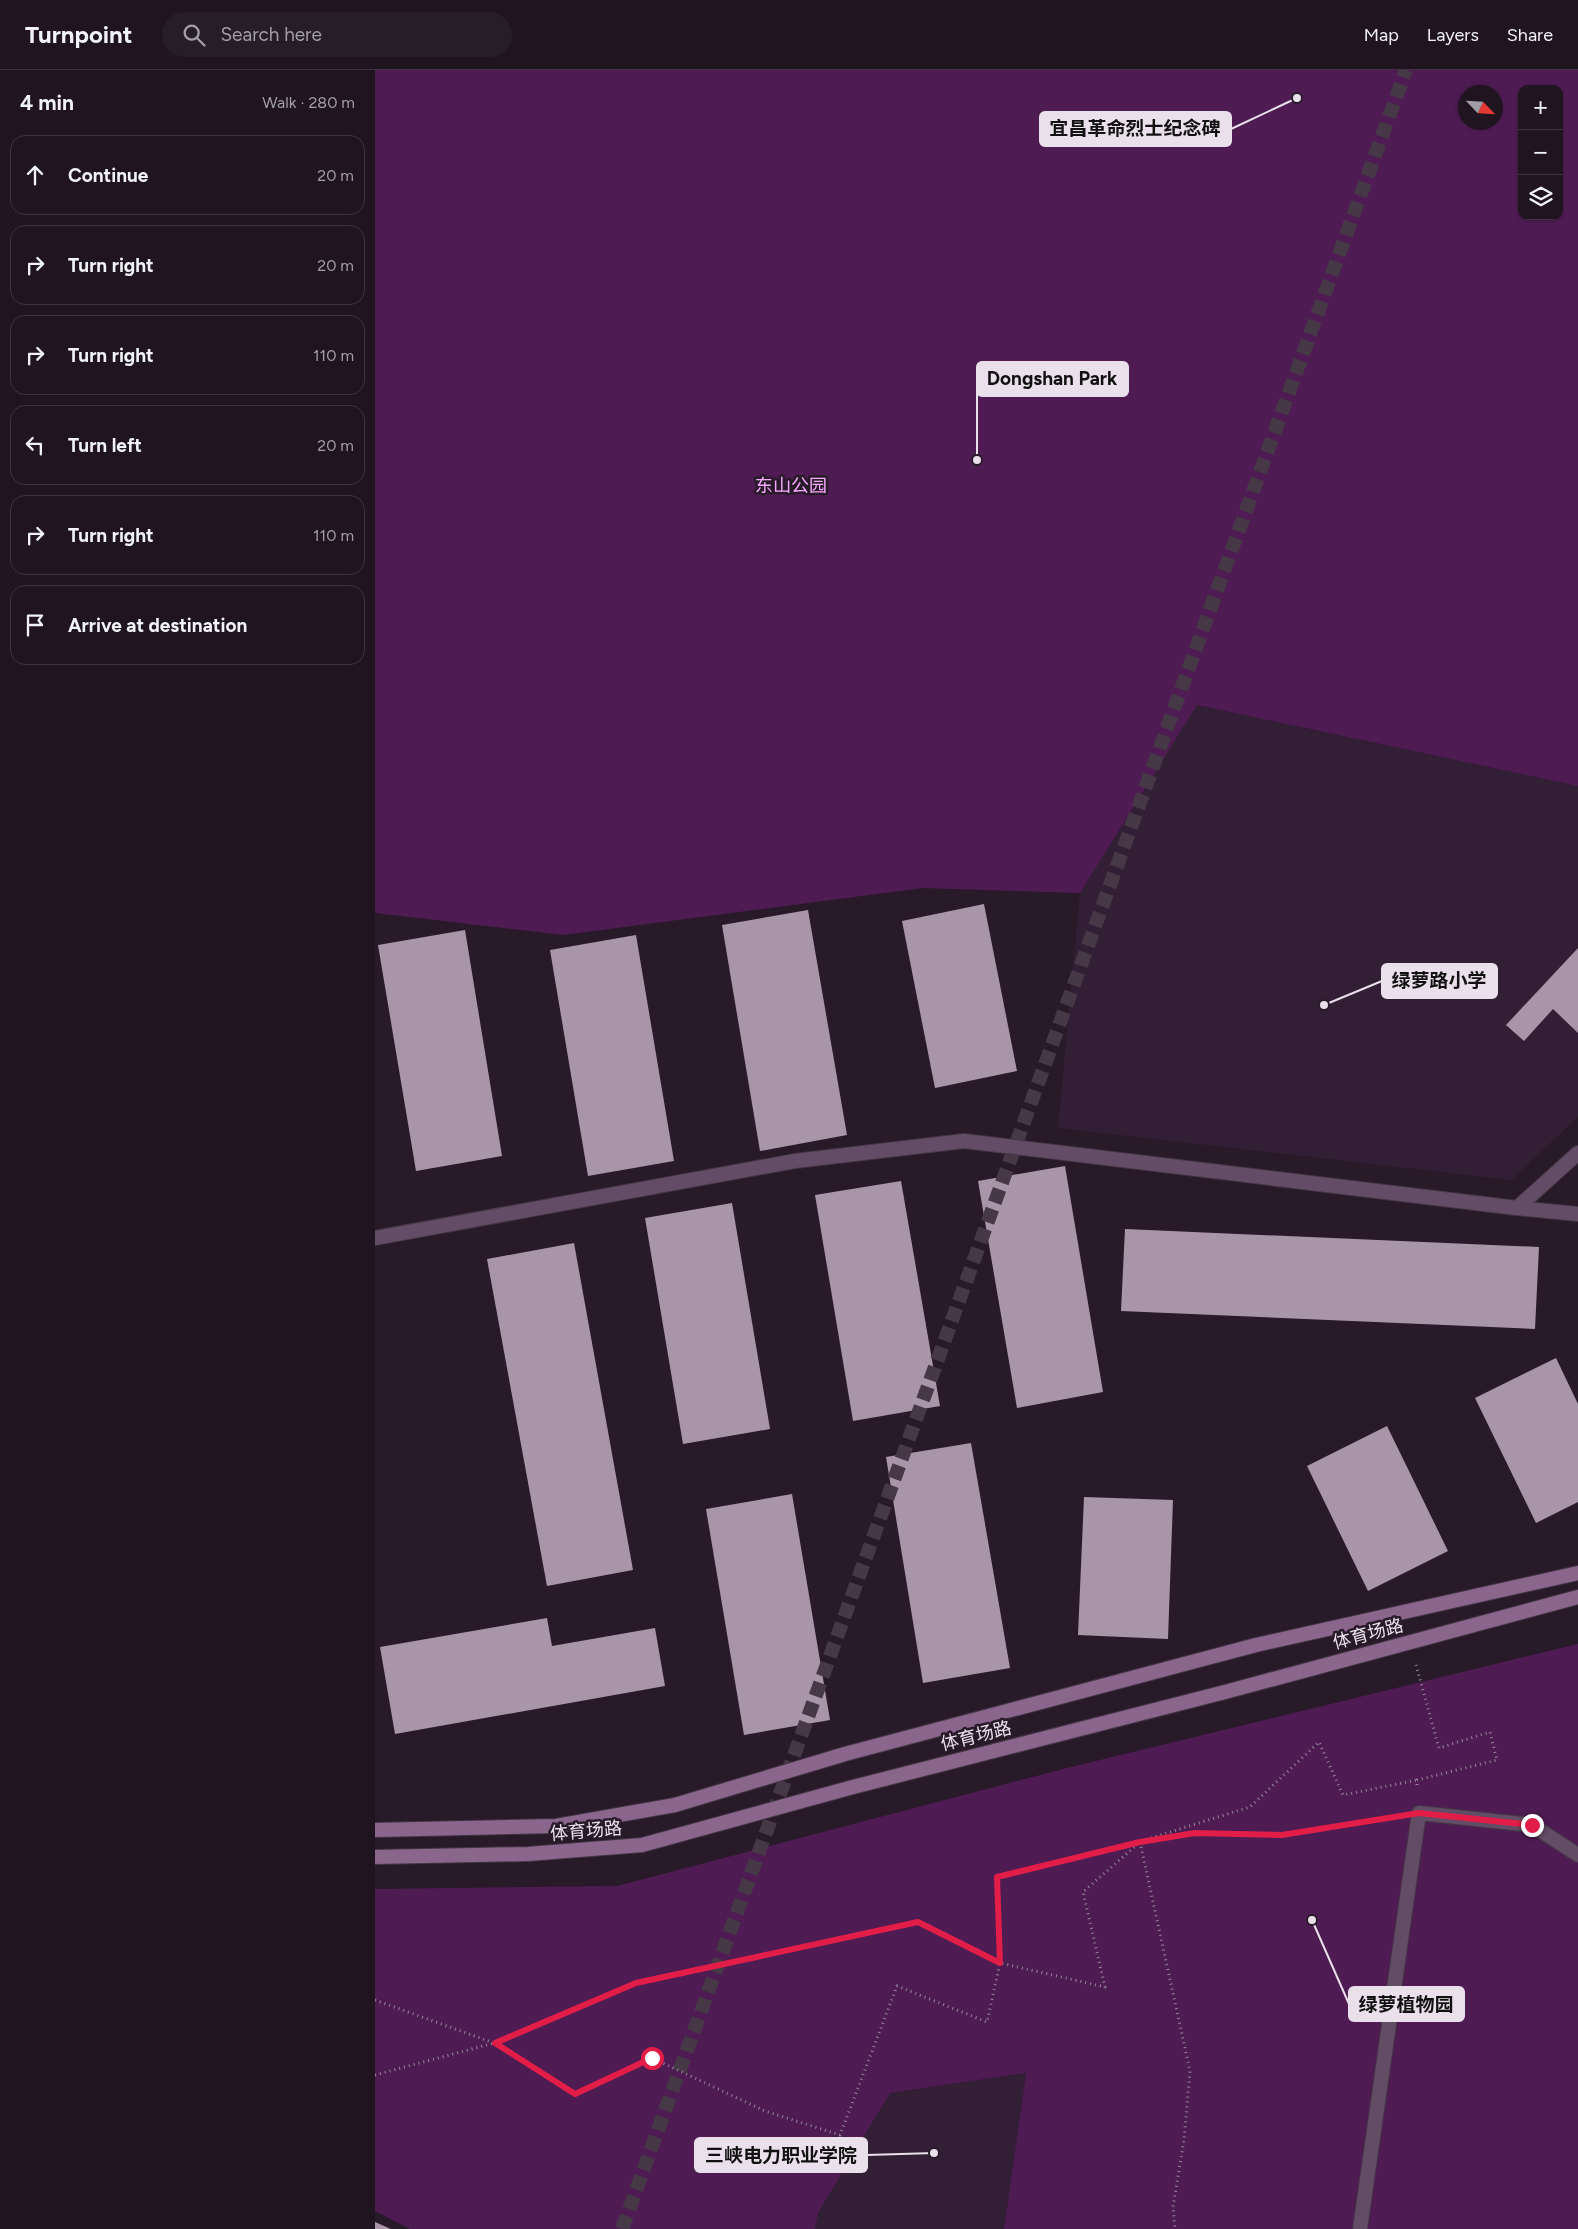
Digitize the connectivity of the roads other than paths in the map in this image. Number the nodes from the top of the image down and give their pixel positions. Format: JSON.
{"nodes":[{"id":1,"x":1578,"y":1153,"type":"edge"},
{"id":2,"x":1517,"y":1208,"type":"junction"},
{"id":3,"x":1578,"y":1214,"type":"edge"},
{"id":4,"x":375,"y":1238,"type":"edge"},
{"id":5,"x":1578,"y":1573,"type":"edge"},
{"id":6,"x":1578,"y":1597,"type":"edge"},
{"id":7,"x":375,"y":1830,"type":"edge"},
{"id":8,"x":1578,"y":1855,"type":"edge"},
{"id":9,"x":375,"y":1857,"type":"edge"},
{"id":10,"x":1360,"y":2229,"type":"edge"}],
"edges":[{"from":1,"to":2,"type":"street"},
{"from":2,"to":3,"type":"street"},
{"from":2,"to":4,"type":"street"},
{"from":5,"to":7,"type":"main road","name":"体育场路"},
{"from":6,"to":9,"type":"main road","name":"体育场路"},
{"from":8,"to":10,"type":"street"}]}
